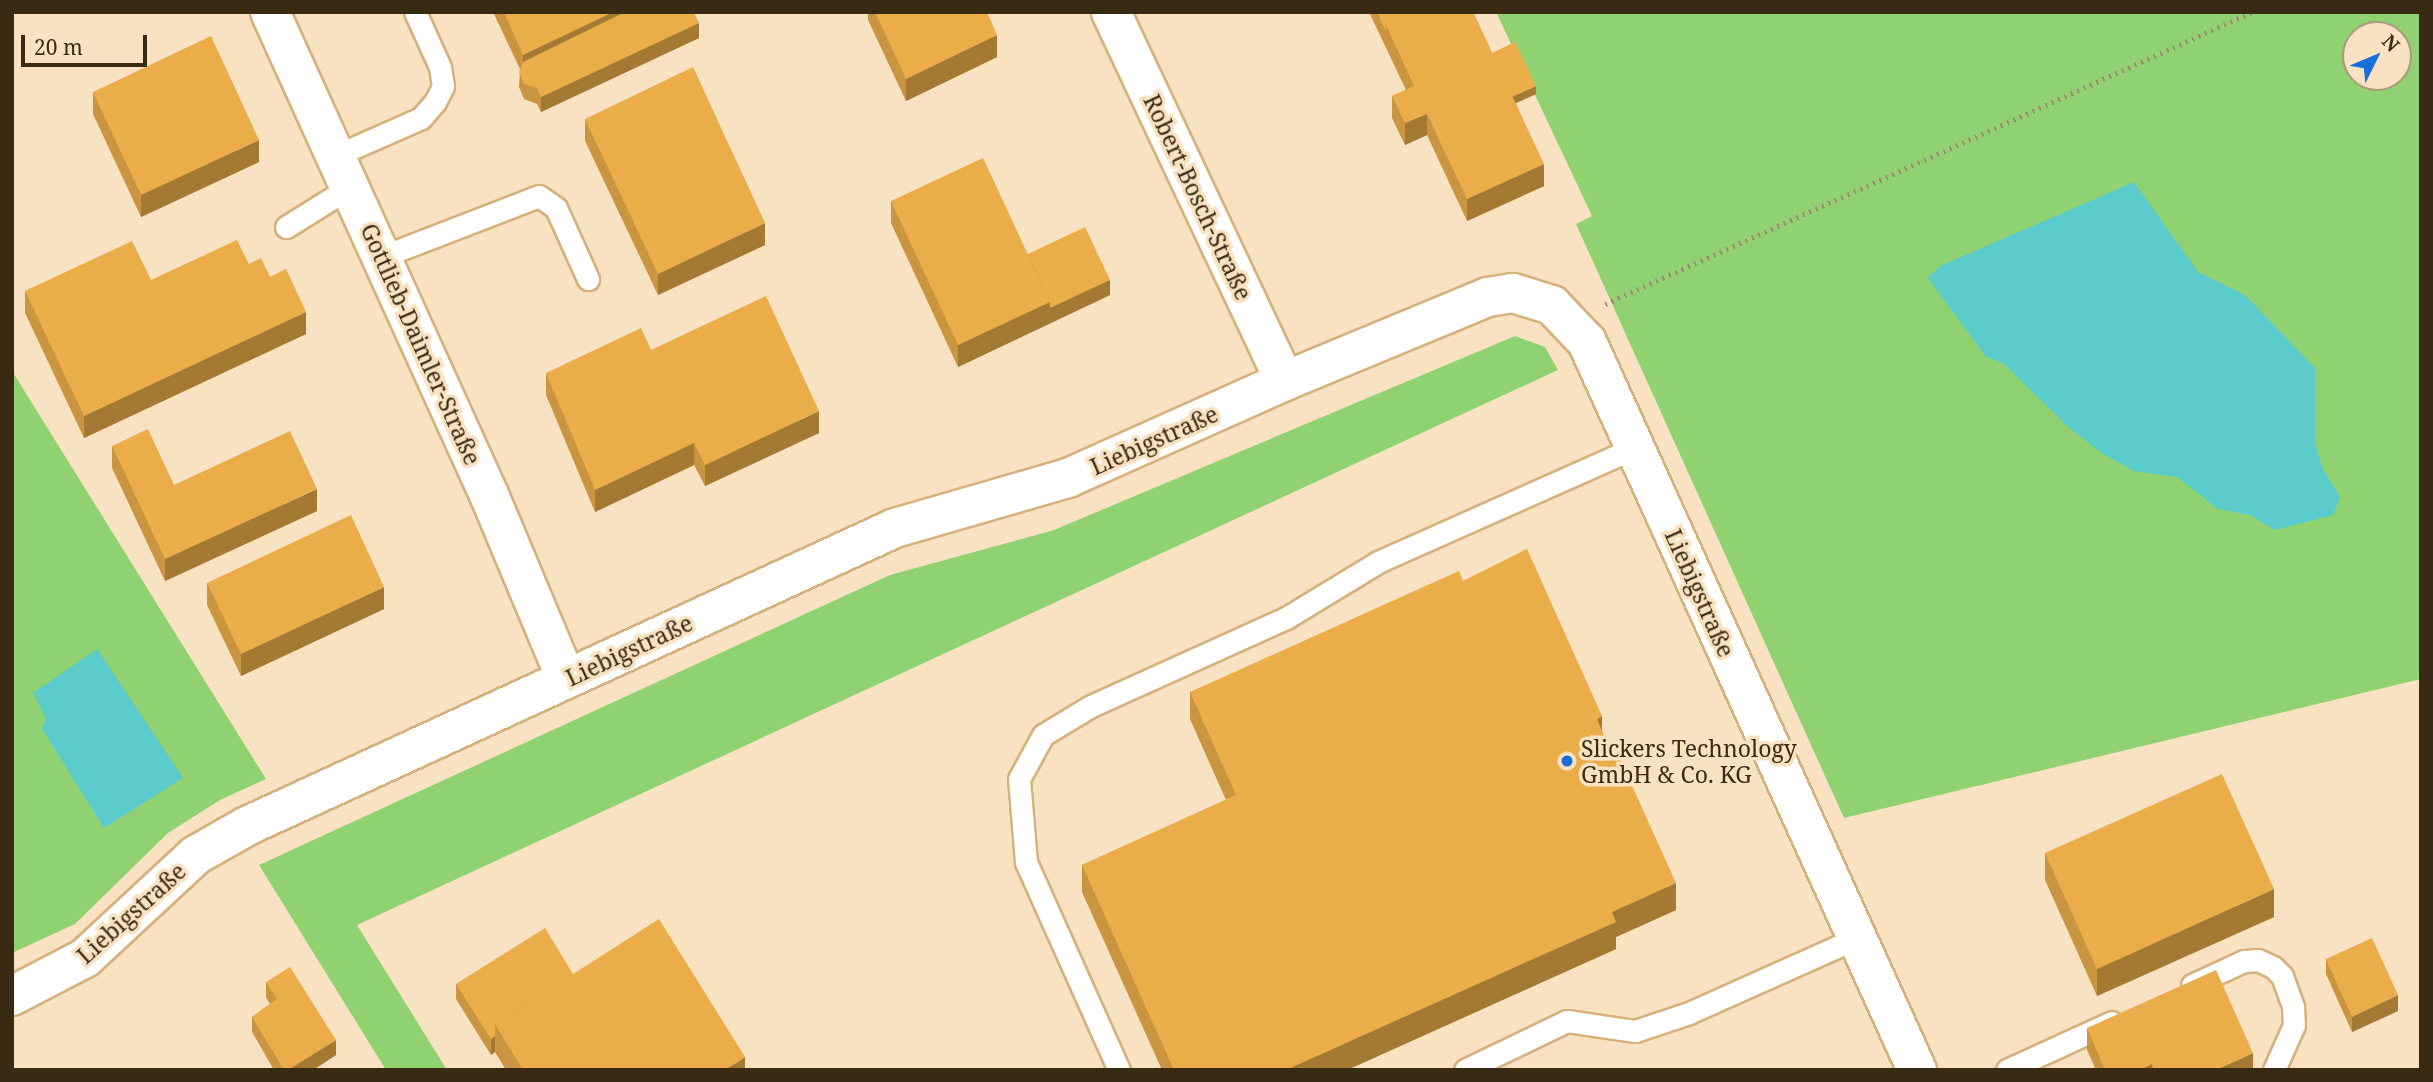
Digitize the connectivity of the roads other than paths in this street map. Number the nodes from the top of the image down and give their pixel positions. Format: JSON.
{"nodes":[{"id":1,"x":270,"y":12,"type":"edge"},
{"id":2,"x":415,"y":12,"type":"edge"},
{"id":3,"x":1111,"y":12,"type":"edge"},
{"id":4,"x":342,"y":172,"type":"junction"},
{"id":5,"x":286,"y":227,"type":"dead end"},
{"id":6,"x":382,"y":257,"type":"junction"},
{"id":7,"x":588,"y":279,"type":"dead end"},
{"id":8,"x":1285,"y":381,"type":"junction"},
{"id":9,"x":1634,"y":448,"type":"junction"},
{"id":10,"x":566,"y":679,"type":"junction"},
{"id":11,"x":1857,"y":938,"type":"junction"},
{"id":12,"x":2169,"y":995,"type":"edge"},
{"id":13,"x":12,"y":996,"type":"edge"},
{"id":14,"x":2132,"y":1012,"type":"edge"},
{"id":15,"x":1119,"y":1070,"type":"edge"},
{"id":16,"x":1465,"y":1070,"type":"edge"},
{"id":17,"x":1917,"y":1070,"type":"edge"},
{"id":18,"x":2007,"y":1070,"type":"edge"},
{"id":19,"x":2274,"y":1070,"type":"edge"}],
"edges":[{"from":1,"to":4,"type":"street","name":"Gottlieb-Daimler-Straße"},
{"from":2,"to":4,"type":"lane"},
{"from":3,"to":8,"type":"street","name":"Robert-Bosch-Straße"},
{"from":4,"to":5,"type":"lane"},
{"from":4,"to":6,"type":"street","name":"Gottlieb-Daimler-Straße"},
{"from":6,"to":7,"type":"lane"},
{"from":6,"to":10,"type":"street","name":"Gottlieb-Daimler-Straße"},
{"from":8,"to":9,"type":"street","name":"Liebigstraße"},
{"from":8,"to":10,"type":"street","name":"Liebigstraße"},
{"from":9,"to":11,"type":"street","name":"Liebigstraße"},
{"from":9,"to":15,"type":"lane"},
{"from":10,"to":13,"type":"street","name":"Liebigstraße"},
{"from":11,"to":16,"type":"lane"},
{"from":11,"to":17,"type":"street","name":"Liebigstraße"},
{"from":12,"to":19,"type":"lane"},
{"from":14,"to":18,"type":"lane"}]}
